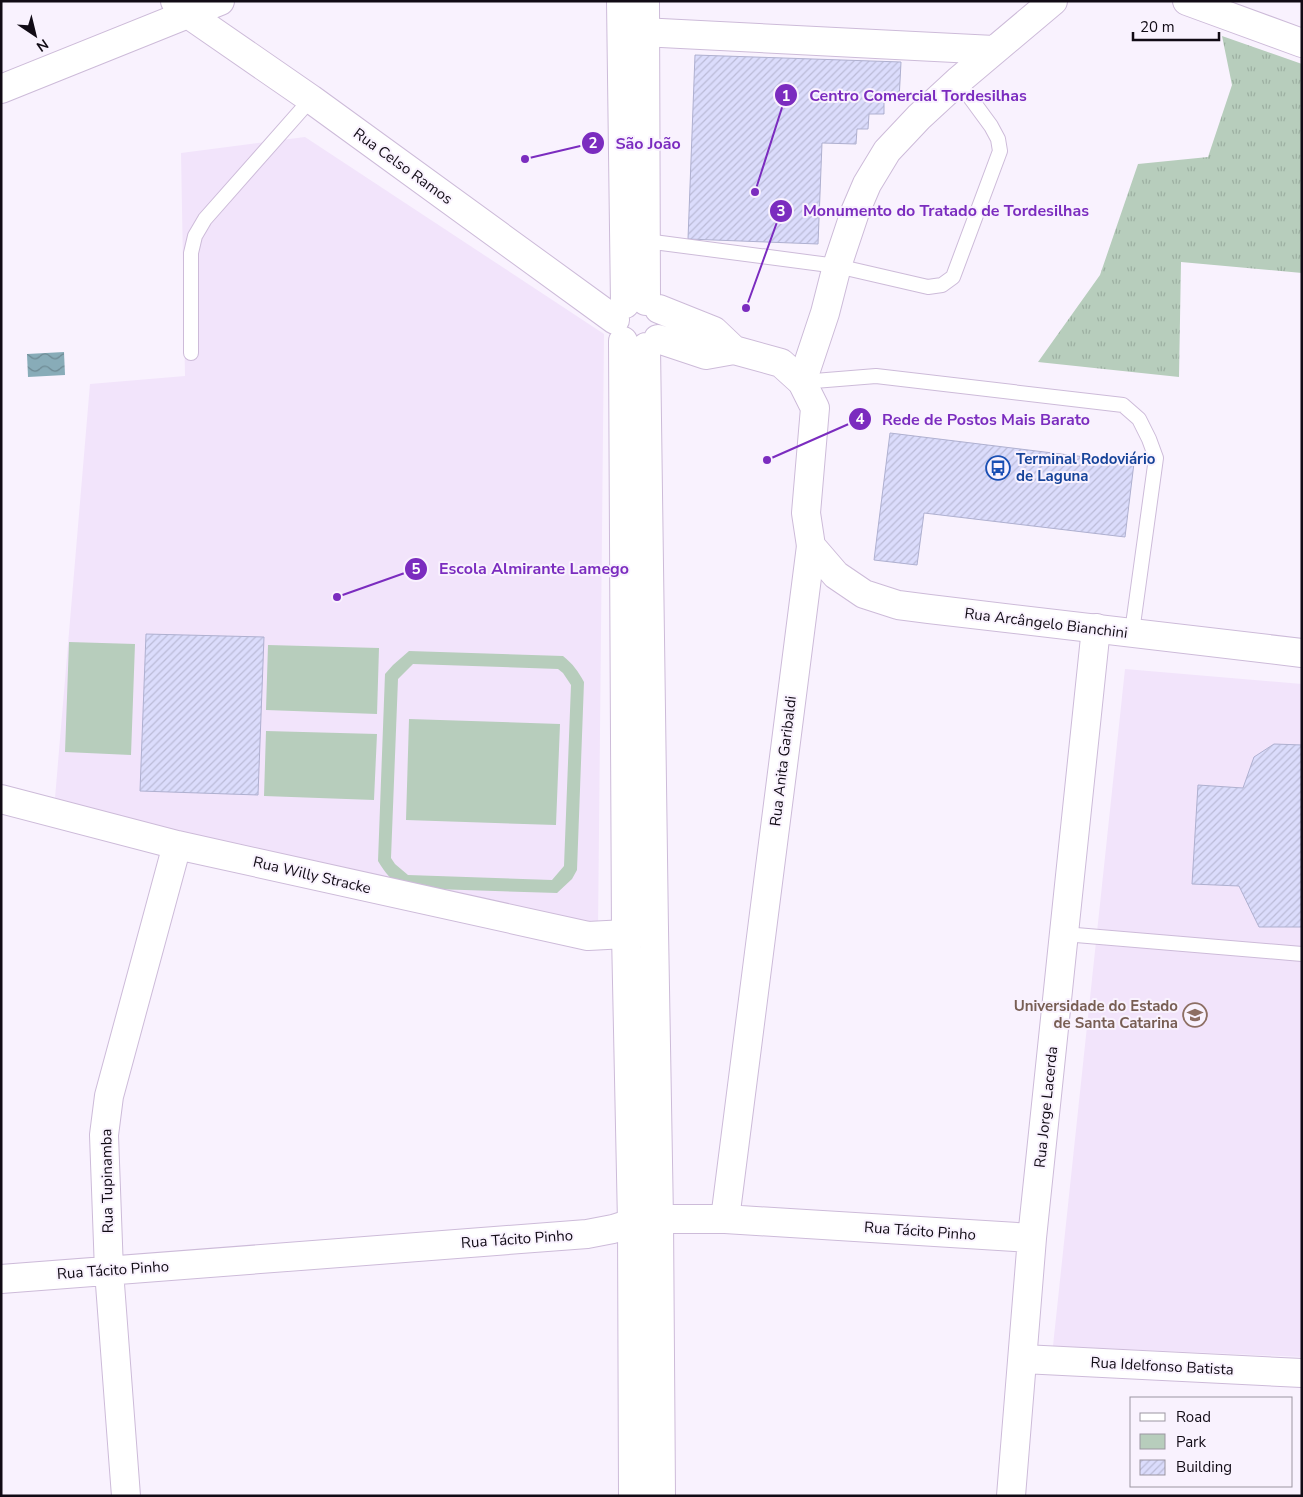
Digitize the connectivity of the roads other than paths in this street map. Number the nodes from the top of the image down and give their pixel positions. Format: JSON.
{"nodes":[{"id":1,"x":220,"y":1,"type":"edge"},
{"id":2,"x":621,"y":1,"type":"edge"},
{"id":3,"x":645,"y":1,"type":"edge"},
{"id":4,"x":1053,"y":1,"type":"edge"},
{"id":5,"x":1186,"y":1,"type":"edge"},
{"id":6,"x":182,"y":8,"type":"edge"},
{"id":7,"x":634,"y":32,"type":"junction"},
{"id":8,"x":1302,"y":43,"type":"edge"},
{"id":9,"x":994,"y":50,"type":"junction"},
{"id":10,"x":958,"y":81,"type":"junction"},
{"id":11,"x":1,"y":89,"type":"edge"},
{"id":12,"x":311,"y":99,"type":"junction"},
{"id":13,"x":646,"y":241,"type":"junction"},
{"id":14,"x":837,"y":266,"type":"junction"},
{"id":15,"x":639,"y":323,"type":"junction"},
{"id":16,"x":191,"y":353,"type":"dead end"},
{"id":17,"x":802,"y":382,"type":"junction"},
{"id":18,"x":811,"y":546,"type":"junction"},
{"id":19,"x":1096,"y":628,"type":"junction"},
{"id":20,"x":1132,"y":632,"type":"junction"},
{"id":21,"x":1302,"y":653,"type":"edge"},
{"id":22,"x":1,"y":799,"type":"edge"},
{"id":23,"x":177,"y":844,"type":"junction"},
{"id":24,"x":654,"y":930,"type":"junction"},
{"id":25,"x":626,"y":934,"type":"junction"},
{"id":26,"x":1064,"y":934,"type":"junction"},
{"id":27,"x":1302,"y":954,"type":"edge"},
{"id":28,"x":659,"y":1219,"type":"junction"},
{"id":29,"x":725,"y":1219,"type":"junction"},
{"id":30,"x":632,"y":1223,"type":"junction"},
{"id":31,"x":1032,"y":1238,"type":"junction"},
{"id":32,"x":109,"y":1270,"type":"junction"},
{"id":33,"x":1,"y":1279,"type":"edge"},
{"id":34,"x":1023,"y":1359,"type":"junction"},
{"id":35,"x":1302,"y":1373,"type":"edge"},
{"id":36,"x":126,"y":1496,"type":"edge"},
{"id":37,"x":633,"y":1496,"type":"edge"},
{"id":38,"x":661,"y":1496,"type":"edge"},
{"id":39,"x":1012,"y":1496,"type":"edge"}],
"edges":[{"from":1,"to":6,"type":"street"},
{"from":2,"to":7,"type":"street"},
{"from":3,"to":7,"type":"street"},
{"from":4,"to":9,"type":"street"},
{"from":5,"to":8,"type":"street"},
{"from":6,"to":11,"type":"street"},
{"from":6,"to":12,"type":"street","name":"Rua Celso Ramos"},
{"from":7,"to":9,"type":"street"},
{"from":7,"to":13,"type":"street"},
{"from":7,"to":15,"type":"street"},
{"from":9,"to":10,"type":"street"},
{"from":10,"to":14,"type":"street"},
{"from":10,"to":14,"type":"lane"},
{"from":12,"to":15,"type":"street","name":"Rua Celso Ramos"},
{"from":12,"to":16,"type":"lane"},
{"from":13,"to":14,"type":"lane"},
{"from":13,"to":15,"type":"street"},
{"from":14,"to":17,"type":"street"},
{"from":15,"to":17,"type":"street","name":"Rua Anita Garibaldi"},
{"from":15,"to":24,"type":"street"},
{"from":15,"to":25,"type":"street"},
{"from":17,"to":18,"type":"street","name":"Rua Anita Garibaldi"},
{"from":17,"to":20,"type":"lane"},
{"from":18,"to":19,"type":"street","name":"Rua Arcângelo Bianchini"},
{"from":18,"to":29,"type":"street","name":"Rua Anita Garibaldi"},
{"from":19,"to":20,"type":"street","name":"Rua Arcângelo Bianchini"},
{"from":19,"to":26,"type":"street","name":"Rua Jorge Lacerda"},
{"from":20,"to":21,"type":"street","name":"Rua Arcângelo Bianchini"},
{"from":22,"to":23,"type":"street","name":"Rua Willy Stracke"},
{"from":23,"to":25,"type":"street","name":"Rua Willy Stracke"},
{"from":23,"to":32,"type":"street","name":"Rua Tupinamba"},
{"from":24,"to":25,"type":"street","name":"Rua Willy Stracke"},
{"from":24,"to":28,"type":"street"},
{"from":25,"to":30,"type":"street"},
{"from":26,"to":27,"type":"lane"},
{"from":26,"to":31,"type":"street","name":"Rua Jorge Lacerda"},
{"from":28,"to":29,"type":"street","name":"Rua Tácito Pinho"},
{"from":28,"to":30,"type":"street","name":"Rua Tácito Pinho"},
{"from":28,"to":38,"type":"street"},
{"from":29,"to":31,"type":"street","name":"Rua Tácito Pinho"},
{"from":30,"to":32,"type":"street","name":"Rua Tácito Pinho"},
{"from":30,"to":37,"type":"street"},
{"from":31,"to":34,"type":"street","name":"Rua Jorge Lacerda"},
{"from":32,"to":33,"type":"street","name":"Rua Tácito Pinho"},
{"from":32,"to":36,"type":"street","name":"Rua Tupinamba"},
{"from":34,"to":35,"type":"street","name":"Rua Idelfonso Batista"},
{"from":34,"to":39,"type":"street","name":"Rua Jorge Lacerda"}]}
